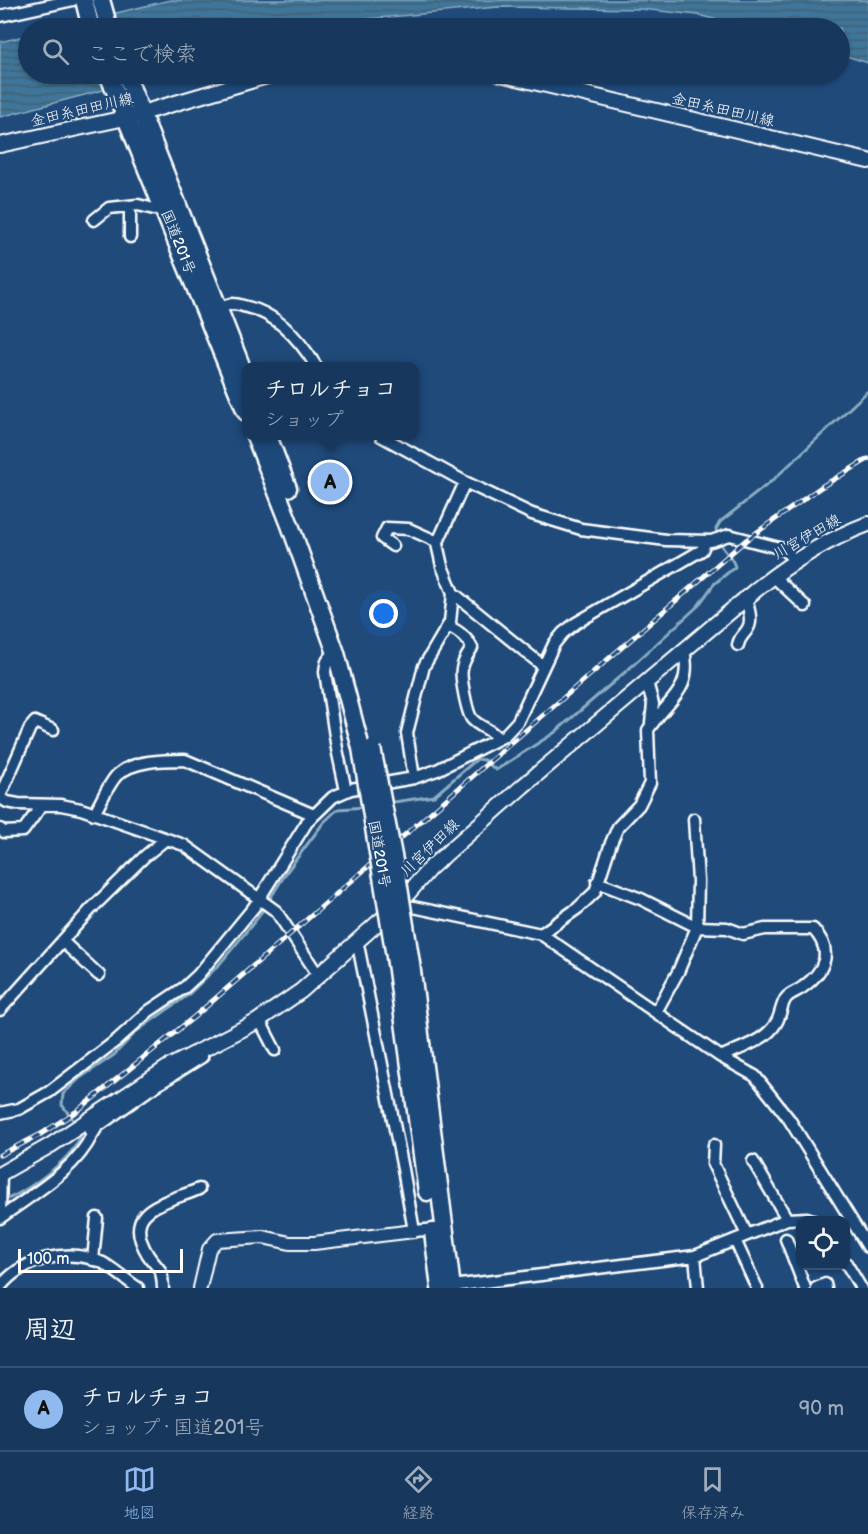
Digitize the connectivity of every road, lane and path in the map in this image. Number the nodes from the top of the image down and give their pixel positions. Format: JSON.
{"nodes":[{"id":1,"x":81,"y":1,"type":"edge"},
{"id":2,"x":0,"y":16,"type":"edge"},
{"id":3,"x":87,"y":18,"type":"edge"},
{"id":4,"x":99,"y":18,"type":"edge"},
{"id":5,"x":112,"y":84,"type":"edge"},
{"id":6,"x":130,"y":84,"type":"edge"},
{"id":7,"x":242,"y":84,"type":"edge"},
{"id":8,"x":542,"y":84,"type":"edge"},
{"id":9,"x":133,"y":115,"type":"junction"},
{"id":10,"x":0,"y":146,"type":"edge"},
{"id":11,"x":868,"y":161,"type":"edge"},
{"id":12,"x":130,"y":206,"type":"junction"},
{"id":13,"x":162,"y":206,"type":"junction"},
{"id":14,"x":94,"y":220,"type":"dead end"},
{"id":15,"x":130,"y":237,"type":"dead end"},
{"id":16,"x":219,"y":309,"type":"junction"},
{"id":17,"x":313,"y":362,"type":"edge"},
{"id":18,"x":242,"y":368,"type":"edge"},
{"id":19,"x":242,"y":402,"type":"edge"},
{"id":20,"x":257,"y":440,"type":"edge"},
{"id":21,"x":270,"y":440,"type":"edge"},
{"id":22,"x":390,"y":440,"type":"edge"},
{"id":23,"x":465,"y":482,"type":"junction"},
{"id":24,"x":868,"y":524,"type":"edge"},
{"id":25,"x":708,"y":541,"type":"junction"},
{"id":26,"x":438,"y":542,"type":"junction"},
{"id":27,"x":393,"y":546,"type":"dead end"},
{"id":28,"x":797,"y":562,"type":"junction"},
{"id":29,"x":773,"y":576,"type":"junction"},
{"id":30,"x":453,"y":593,"type":"junction"},
{"id":31,"x":747,"y":598,"type":"junction"},
{"id":32,"x":805,"y":606,"type":"dead end"},
{"id":33,"x":448,"y":627,"type":"junction"},
{"id":34,"x":738,"y":645,"type":"dead end"},
{"id":35,"x":684,"y":650,"type":"junction"},
{"id":36,"x":336,"y":653,"type":"junction"},
{"id":37,"x":543,"y":666,"type":"junction"},
{"id":38,"x":647,"y":682,"type":"junction"},
{"id":39,"x":651,"y":725,"type":"junction"},
{"id":40,"x":54,"y":730,"type":"dead end"},
{"id":41,"x":498,"y":739,"type":"junction"},
{"id":42,"x":366,"y":748,"type":"junction"},
{"id":43,"x":414,"y":777,"type":"junction"},
{"id":44,"x":346,"y":791,"type":"junction"},
{"id":45,"x":0,"y":797,"type":"edge"},
{"id":46,"x":42,"y":805,"type":"junction"},
{"id":47,"x":94,"y":814,"type":"junction"},
{"id":48,"x":314,"y":815,"type":"junction"},
{"id":49,"x":693,"y":819,"type":"dead end"},
{"id":50,"x":0,"y":829,"type":"edge"},
{"id":51,"x":166,"y":839,"type":"junction"},
{"id":52,"x":597,"y":882,"type":"junction"},
{"id":53,"x":261,"y":898,"type":"junction"},
{"id":54,"x":399,"y":904,"type":"junction"},
{"id":55,"x":697,"y":927,"type":"junction"},
{"id":56,"x":541,"y":934,"type":"junction"},
{"id":57,"x":62,"y":940,"type":"junction"},
{"id":58,"x":357,"y":940,"type":"junction"},
{"id":59,"x":99,"y":975,"type":"dead end"},
{"id":60,"x":318,"y":975,"type":"junction"},
{"id":61,"x":0,"y":1011,"type":"edge"},
{"id":62,"x":656,"y":1012,"type":"junction"},
{"id":63,"x":259,"y":1019,"type":"junction"},
{"id":64,"x":276,"y":1050,"type":"dead end"},
{"id":65,"x":721,"y":1057,"type":"junction"},
{"id":66,"x":0,"y":1113,"type":"edge"},
{"id":67,"x":89,"y":1129,"type":"junction"},
{"id":68,"x":714,"y":1145,"type":"dead end"},
{"id":69,"x":753,"y":1161,"type":"dead end"},
{"id":70,"x":1,"y":1174,"type":"edge"},
{"id":71,"x":199,"y":1189,"type":"dead end"},
{"id":72,"x":0,"y":1216,"type":"edge"},
{"id":73,"x":97,"y":1218,"type":"dead end"},
{"id":74,"x":787,"y":1219,"type":"junction"},
{"id":75,"x":796,"y":1219,"type":"edge"},
{"id":76,"x":438,"y":1229,"type":"junction"},
{"id":77,"x":414,"y":1231,"type":"junction"},
{"id":78,"x":747,"y":1235,"type":"junction"},
{"id":79,"x":786,"y":1239,"type":"dead end"},
{"id":80,"x":735,"y":1240,"type":"junction"},
{"id":81,"x":868,"y":1247,"type":"edge"},
{"id":82,"x":695,"y":1256,"type":"junction"},
{"id":83,"x":93,"y":1260,"type":"junction"},
{"id":84,"x":850,"y":1270,"type":"edge"},
{"id":85,"x":0,"y":1287,"type":"edge"},
{"id":86,"x":448,"y":1287,"type":"edge"},
{"id":87,"x":138,"y":1288,"type":"edge"},
{"id":88,"x":163,"y":1288,"type":"edge"},
{"id":89,"x":200,"y":1288,"type":"edge"},
{"id":90,"x":698,"y":1288,"type":"edge"},
{"id":91,"x":757,"y":1288,"type":"edge"},
{"id":92,"x":806,"y":1288,"type":"edge"},
{"id":93,"x":816,"y":1288,"type":"edge"},
{"id":94,"x":826,"y":1288,"type":"edge"},
{"id":95,"x":861,"y":1288,"type":"edge"}],
"edges":[{"from":1,"to":2,"type":"street"},
{"from":1,"to":3,"type":"highway"},
{"from":1,"to":4,"type":"highway"},
{"from":5,"to":9,"type":"highway","name":"国道201号"},
{"from":6,"to":9,"type":"highway","name":"国道201号"},
{"from":7,"to":9,"type":"main road","name":"金田糸田田川線"},
{"from":8,"to":11,"type":"main road","name":"金田糸田田川線"},
{"from":9,"to":10,"type":"main road","name":"金田糸田田川線"},
{"from":9,"to":13,"type":"highway","name":"国道201号"},
{"from":9,"to":16,"type":"highway","name":"国道201号"},
{"from":12,"to":13,"type":"street"},
{"from":12,"to":14,"type":"street"},
{"from":12,"to":15,"type":"street"},
{"from":13,"to":19,"type":"highway","name":"国道201号"},
{"from":16,"to":17,"type":"street"},
{"from":16,"to":18,"type":"highway","name":"国道201号"},
{"from":20,"to":36,"type":"highway","name":"国道201号"},
{"from":21,"to":42,"type":"highway","name":"国道201号"},
{"from":22,"to":23,"type":"street"},
{"from":23,"to":25,"type":"street"},
{"from":23,"to":26,"type":"street"},
{"from":24,"to":28,"type":"main road","name":"川宮伊田線"},
{"from":25,"to":28,"type":"street"},
{"from":25,"to":37,"type":"street"},
{"from":26,"to":27,"type":"street"},
{"from":26,"to":30,"type":"street"},
{"from":28,"to":29,"type":"main road","name":"川宮伊田線"},
{"from":29,"to":31,"type":"main road","name":"川宮伊田線"},
{"from":29,"to":32,"type":"street"},
{"from":30,"to":33,"type":"street"},
{"from":30,"to":37,"type":"street"},
{"from":31,"to":34,"type":"street"},
{"from":31,"to":35,"type":"main road","name":"川宮伊田線"},
{"from":33,"to":41,"type":"street"},
{"from":33,"to":43,"type":"street"},
{"from":35,"to":38,"type":"main road","name":"川宮伊田線"},
{"from":35,"to":39,"type":"street"},
{"from":36,"to":42,"type":"highway","name":"国道201号"},
{"from":36,"to":44,"type":"street"},
{"from":37,"to":41,"type":"street"},
{"from":38,"to":39,"type":"street"},
{"from":38,"to":54,"type":"main road","name":"川宮伊田線"},
{"from":39,"to":52,"type":"street"},
{"from":40,"to":45,"type":"street"},
{"from":41,"to":43,"type":"street"},
{"from":42,"to":76,"type":"highway","name":"国道201号","bridge":true},
{"from":43,"to":44,"type":"street"},
{"from":44,"to":48,"type":"street"},
{"from":45,"to":46,"type":"street"},
{"from":46,"to":47,"type":"street"},
{"from":46,"to":50,"type":"street"},
{"from":47,"to":48,"type":"street"},
{"from":47,"to":51,"type":"street"},
{"from":48,"to":53,"type":"street"},
{"from":49,"to":55,"type":"street"},
{"from":51,"to":53,"type":"street"},
{"from":51,"to":57,"type":"street"},
{"from":52,"to":55,"type":"street"},
{"from":52,"to":56,"type":"street"},
{"from":53,"to":60,"type":"street"},
{"from":53,"to":66,"type":"street"},
{"from":54,"to":56,"type":"street"},
{"from":54,"to":58,"type":"main road","name":"川宮伊田線"},
{"from":55,"to":62,"type":"street"},
{"from":55,"to":65,"type":"street"},
{"from":56,"to":62,"type":"street"},
{"from":57,"to":59,"type":"street"},
{"from":57,"to":61,"type":"street"},
{"from":58,"to":60,"type":"main road","name":"川宮伊田線"},
{"from":58,"to":77,"type":"street"},
{"from":60,"to":63,"type":"main road","name":"川宮伊田線"},
{"from":62,"to":65,"type":"street"},
{"from":63,"to":64,"type":"street"},
{"from":63,"to":67,"type":"main road","name":"川宮伊田線"},
{"from":65,"to":81,"type":"street"},
{"from":67,"to":70,"type":"main road","name":"川宮伊田線"},
{"from":67,"to":72,"type":"street"},
{"from":68,"to":78,"type":"street"},
{"from":69,"to":74,"type":"street"},
{"from":70,"to":72,"type":"street"},
{"from":71,"to":88,"type":"street"},
{"from":73,"to":83,"type":"street"},
{"from":74,"to":75,"type":"street"},
{"from":74,"to":78,"type":"street"},
{"from":76,"to":77,"type":"street"},
{"from":76,"to":86,"type":"highway","name":"国道201号"},
{"from":77,"to":89,"type":"street"},
{"from":78,"to":80,"type":"street"},
{"from":79,"to":92,"type":"street"},
{"from":80,"to":82,"type":"street"},
{"from":80,"to":91,"type":"street"},
{"from":82,"to":86,"type":"street"},
{"from":82,"to":90,"type":"street"},
{"from":83,"to":85,"type":"street"},
{"from":83,"to":87,"type":"street"},
{"from":84,"to":95,"type":"street"},
{"from":93,"to":94,"type":"street"}]}
